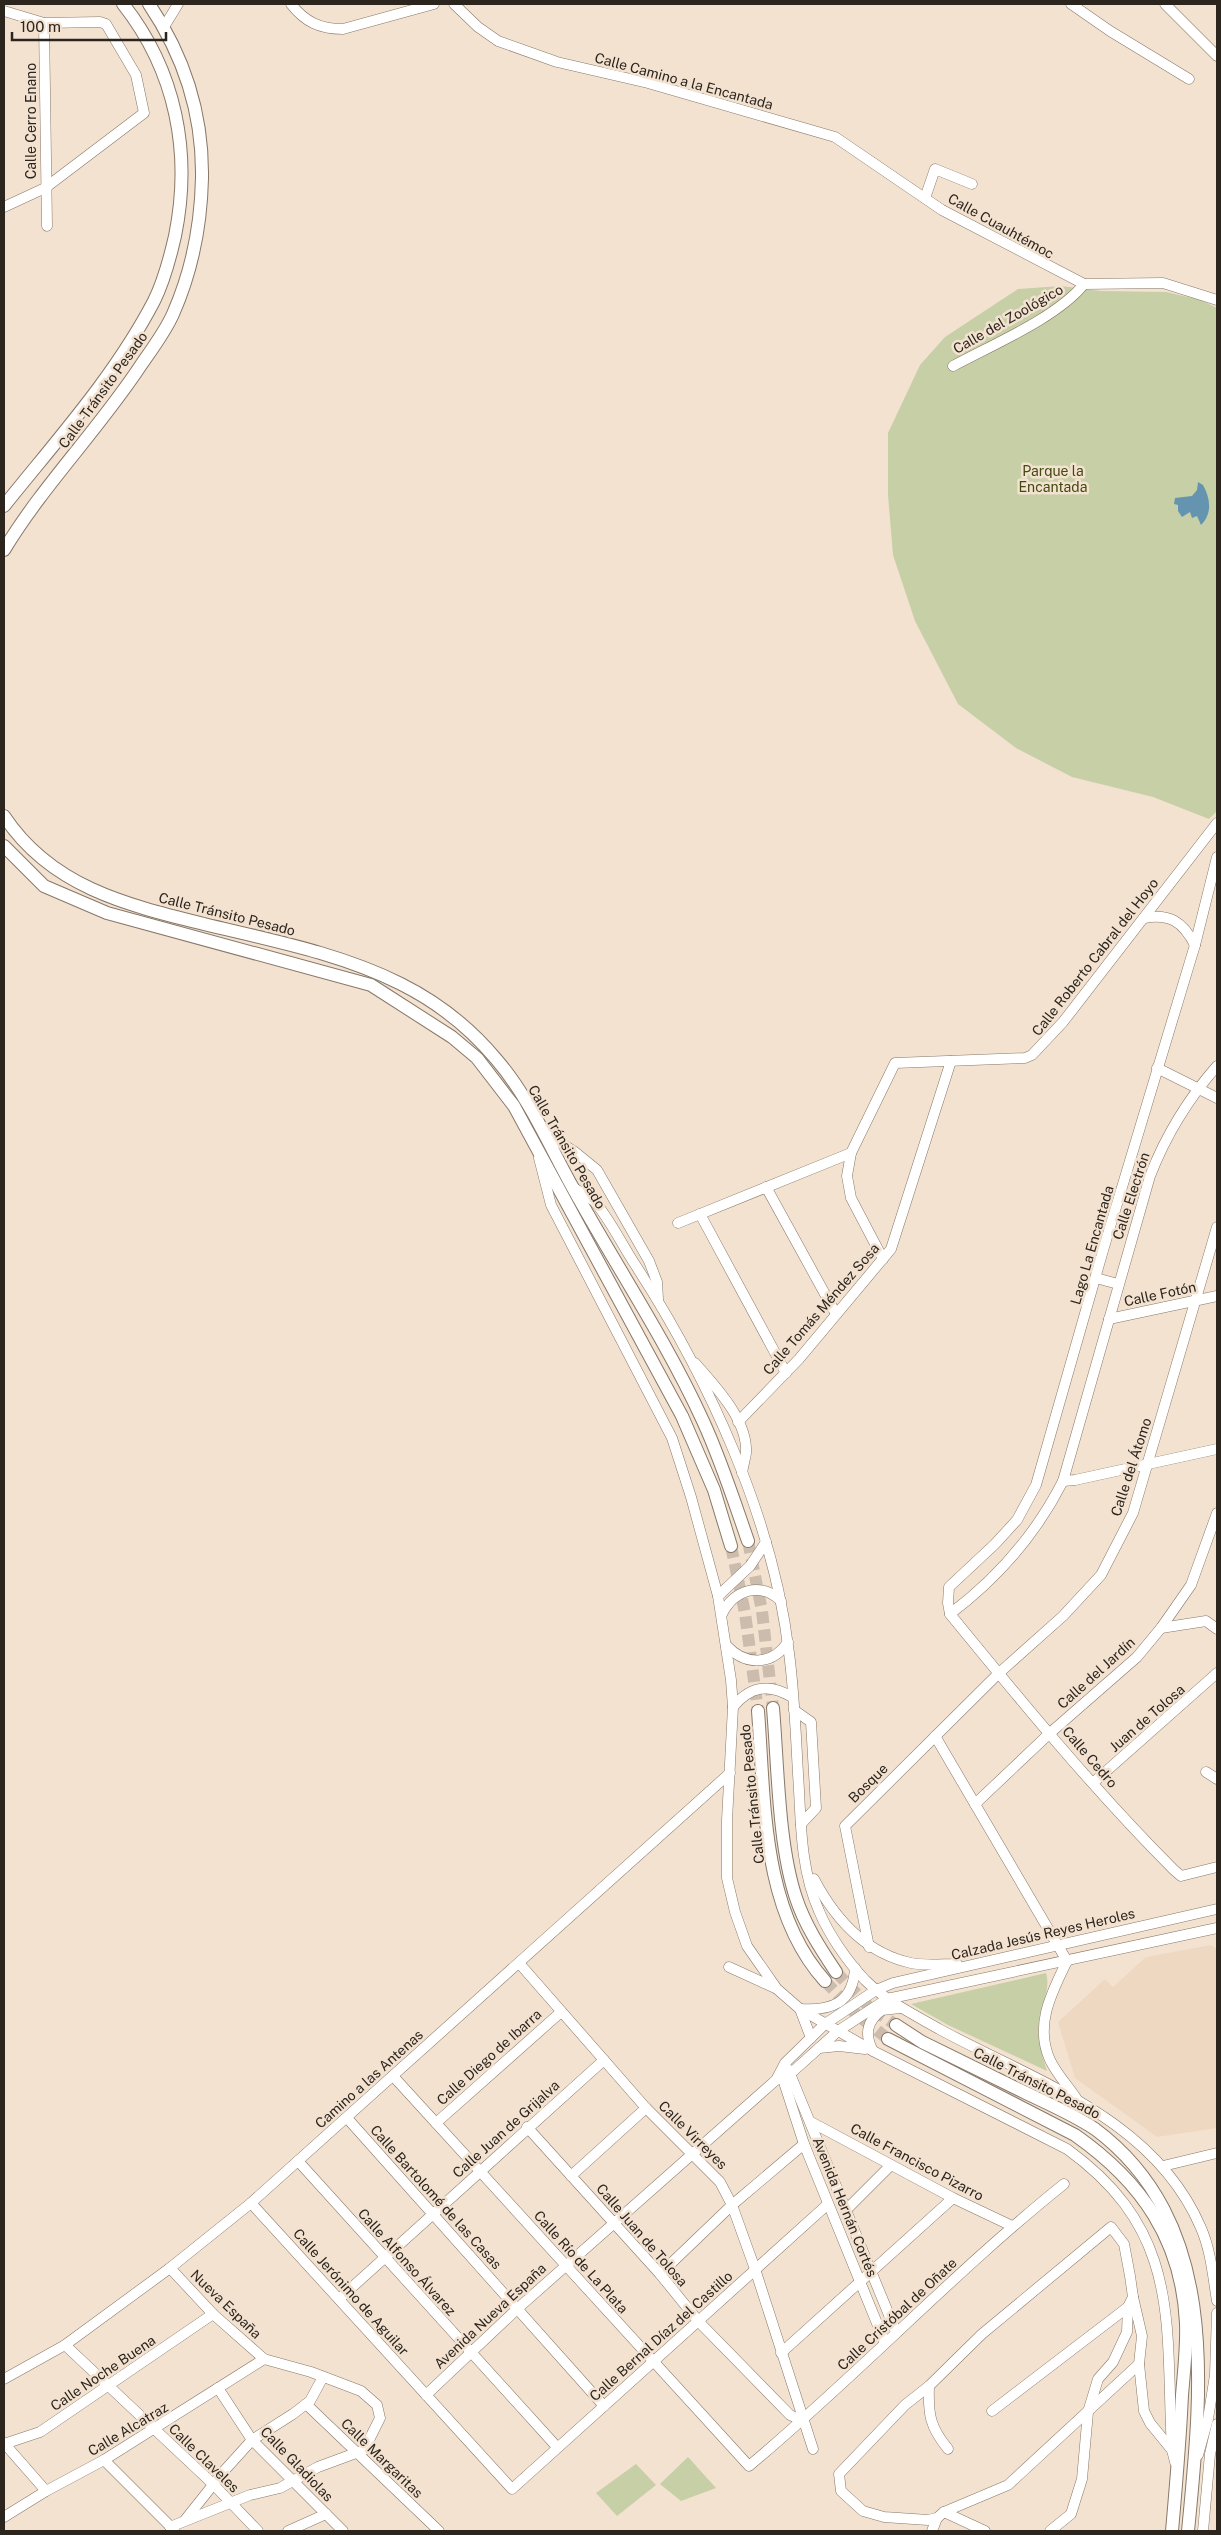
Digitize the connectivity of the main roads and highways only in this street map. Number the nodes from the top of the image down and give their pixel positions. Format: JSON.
{"nodes":[{"id":1,"x":123,"y":4,"type":"edge"},
{"id":2,"x":149,"y":4,"type":"edge"},
{"id":3,"x":4,"y":506,"type":"edge"},
{"id":4,"x":4,"y":550,"type":"edge"},
{"id":5,"x":4,"y":816,"type":"edge"},
{"id":6,"x":4,"y":846,"type":"edge"},
{"id":7,"x":748,"y":1541,"type":"tunnel mouth"},
{"id":8,"x":731,"y":1546,"type":"tunnel mouth"},
{"id":9,"x":773,"y":1708,"type":"tunnel mouth"},
{"id":10,"x":758,"y":1711,"type":"tunnel mouth"},
{"id":11,"x":836,"y":1972,"type":"tunnel mouth"},
{"id":12,"x":825,"y":1982,"type":"tunnel mouth"},
{"id":13,"x":896,"y":2025,"type":"tunnel mouth"},
{"id":14,"x":888,"y":2039,"type":"tunnel mouth"},
{"id":15,"x":1172,"y":2531,"type":"edge"},
{"id":16,"x":1188,"y":2531,"type":"edge"}],
"edges":[{"from":1,"to":3,"type":"main road","name":"Calle Tránsito Pesado"},
{"from":2,"to":4,"type":"main road","name":"Calle Tránsito Pesado"},
{"from":5,"to":7,"type":"main road","name":"Calle Tránsito Pesado"},
{"from":6,"to":8,"type":"main road","name":"Calle Tránsito Pesado"},
{"from":9,"to":11,"type":"main road","name":"Calle Tránsito Pesado"},
{"from":10,"to":12,"type":"main road","name":"Calle Tránsito Pesado"},
{"from":13,"to":16,"type":"main road","name":"Calle Tránsito Pesado"},
{"from":14,"to":15,"type":"main road","name":"Calle Tránsito Pesado"}]}
